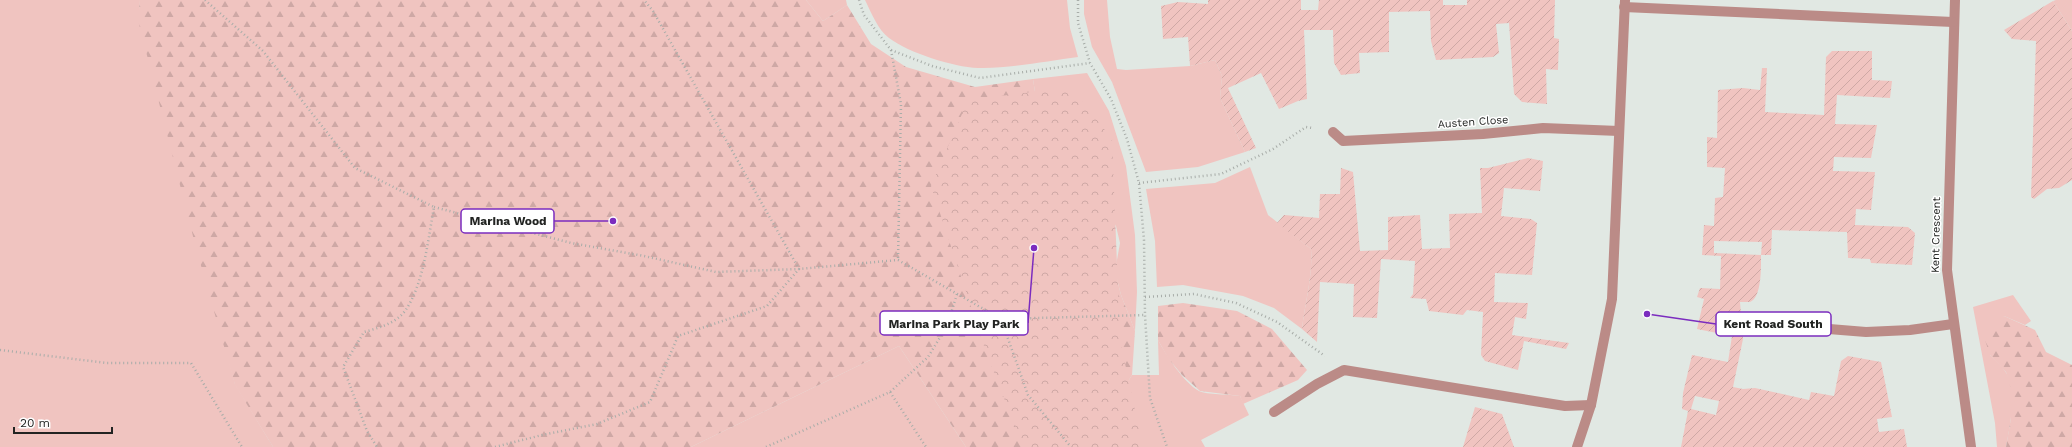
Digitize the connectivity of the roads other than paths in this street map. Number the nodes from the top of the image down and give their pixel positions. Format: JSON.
{"nodes":[{"id":1,"x":1955,"y":0,"type":"edge"},
{"id":2,"x":1624,"y":3,"type":"edge"},
{"id":3,"x":1953,"y":22,"type":"junction"},
{"id":4,"x":1619,"y":131,"type":"junction"},
{"id":5,"x":1332,"y":132,"type":"road end"},
{"id":6,"x":1767,"y":324,"type":"dead end"},
{"id":7,"x":1953,"y":324,"type":"junction"},
{"id":8,"x":1591,"y":405,"type":"junction"},
{"id":9,"x":1274,"y":412,"type":"dead end"},
{"id":10,"x":1577,"y":447,"type":"edge"},
{"id":11,"x":1971,"y":447,"type":"edge"}],
"edges":[{"from":1,"to":3,"type":"street","name":"Kent Crescent"},
{"from":2,"to":3,"type":"street"},
{"from":2,"to":4,"type":"street"},
{"from":3,"to":7,"type":"street","name":"Kent Crescent"},
{"from":4,"to":5,"type":"street","name":"Austen Close"},
{"from":4,"to":8,"type":"street"},
{"from":6,"to":7,"type":"street"},
{"from":7,"to":11,"type":"street","name":"Kent Crescent"},
{"from":8,"to":9,"type":"street"},
{"from":8,"to":10,"type":"street"}]}
